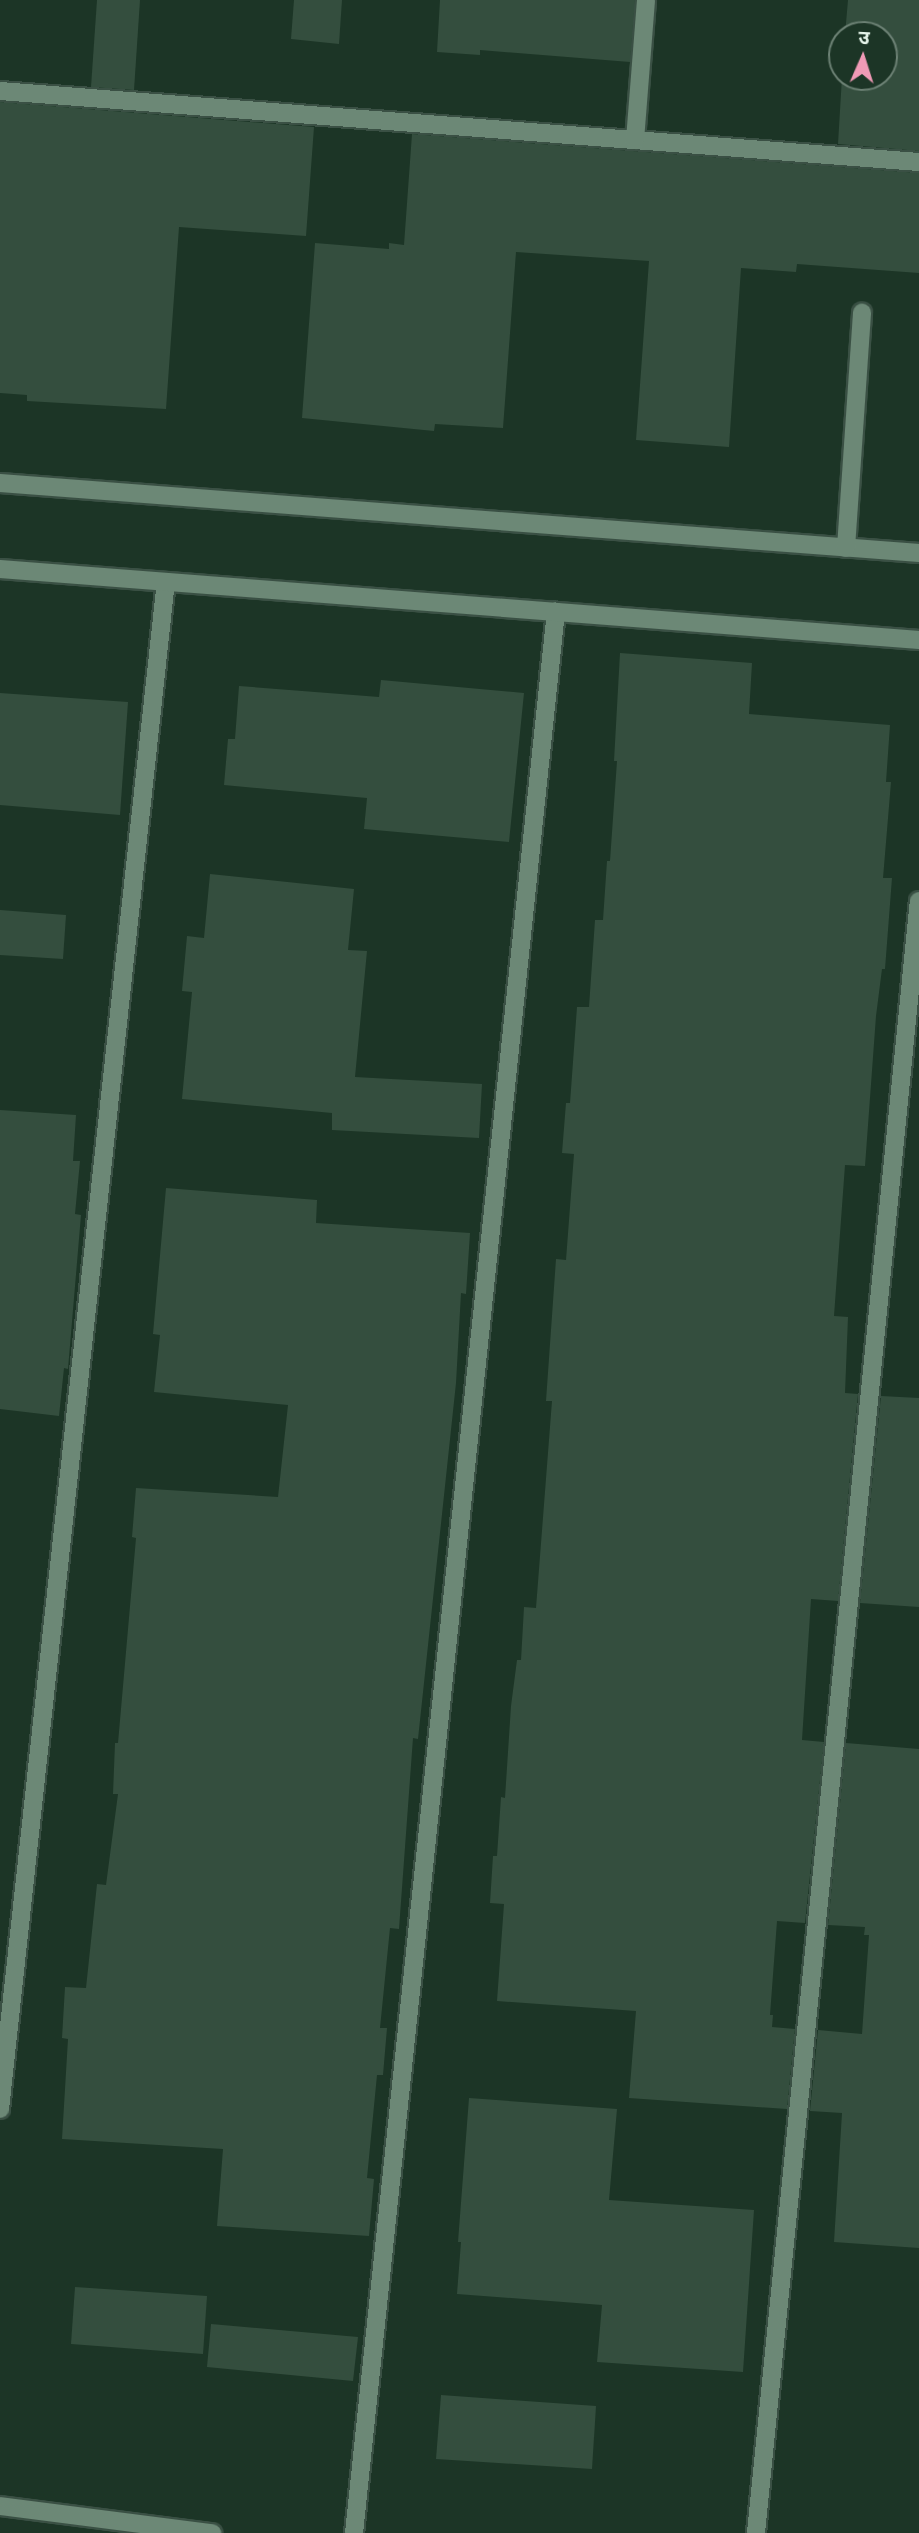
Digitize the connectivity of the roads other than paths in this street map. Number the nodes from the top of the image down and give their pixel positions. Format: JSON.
{"nodes":[{"id":1,"x":646,"y":0,"type":"edge"},
{"id":2,"x":0,"y":91,"type":"edge"},
{"id":3,"x":635,"y":140,"type":"junction"},
{"id":4,"x":919,"y":162,"type":"edge"},
{"id":5,"x":862,"y":313,"type":"dead end"},
{"id":6,"x":0,"y":483,"type":"edge"},
{"id":7,"x":846,"y":548,"type":"junction"},
{"id":8,"x":919,"y":553,"type":"edge"},
{"id":9,"x":0,"y":569,"type":"edge"},
{"id":10,"x":166,"y":582,"type":"junction"},
{"id":11,"x":556,"y":612,"type":"junction"},
{"id":12,"x":919,"y":639,"type":"edge"},
{"id":13,"x":919,"y":901,"type":"edge"},
{"id":14,"x":0,"y":2109,"type":"edge"},
{"id":15,"x":0,"y":2506,"type":"edge"},
{"id":16,"x":212,"y":2533,"type":"edge"},
{"id":17,"x":354,"y":2533,"type":"edge"},
{"id":18,"x":756,"y":2533,"type":"edge"}],
"edges":[{"from":1,"to":3,"type":"street"},
{"from":2,"to":3,"type":"street"},
{"from":3,"to":4,"type":"street"},
{"from":5,"to":7,"type":"street"},
{"from":6,"to":7,"type":"street"},
{"from":7,"to":8,"type":"street"},
{"from":9,"to":10,"type":"street"},
{"from":10,"to":11,"type":"street"},
{"from":10,"to":14,"type":"street"},
{"from":11,"to":12,"type":"street"},
{"from":11,"to":17,"type":"street"},
{"from":13,"to":18,"type":"street"},
{"from":15,"to":16,"type":"street"}]}
